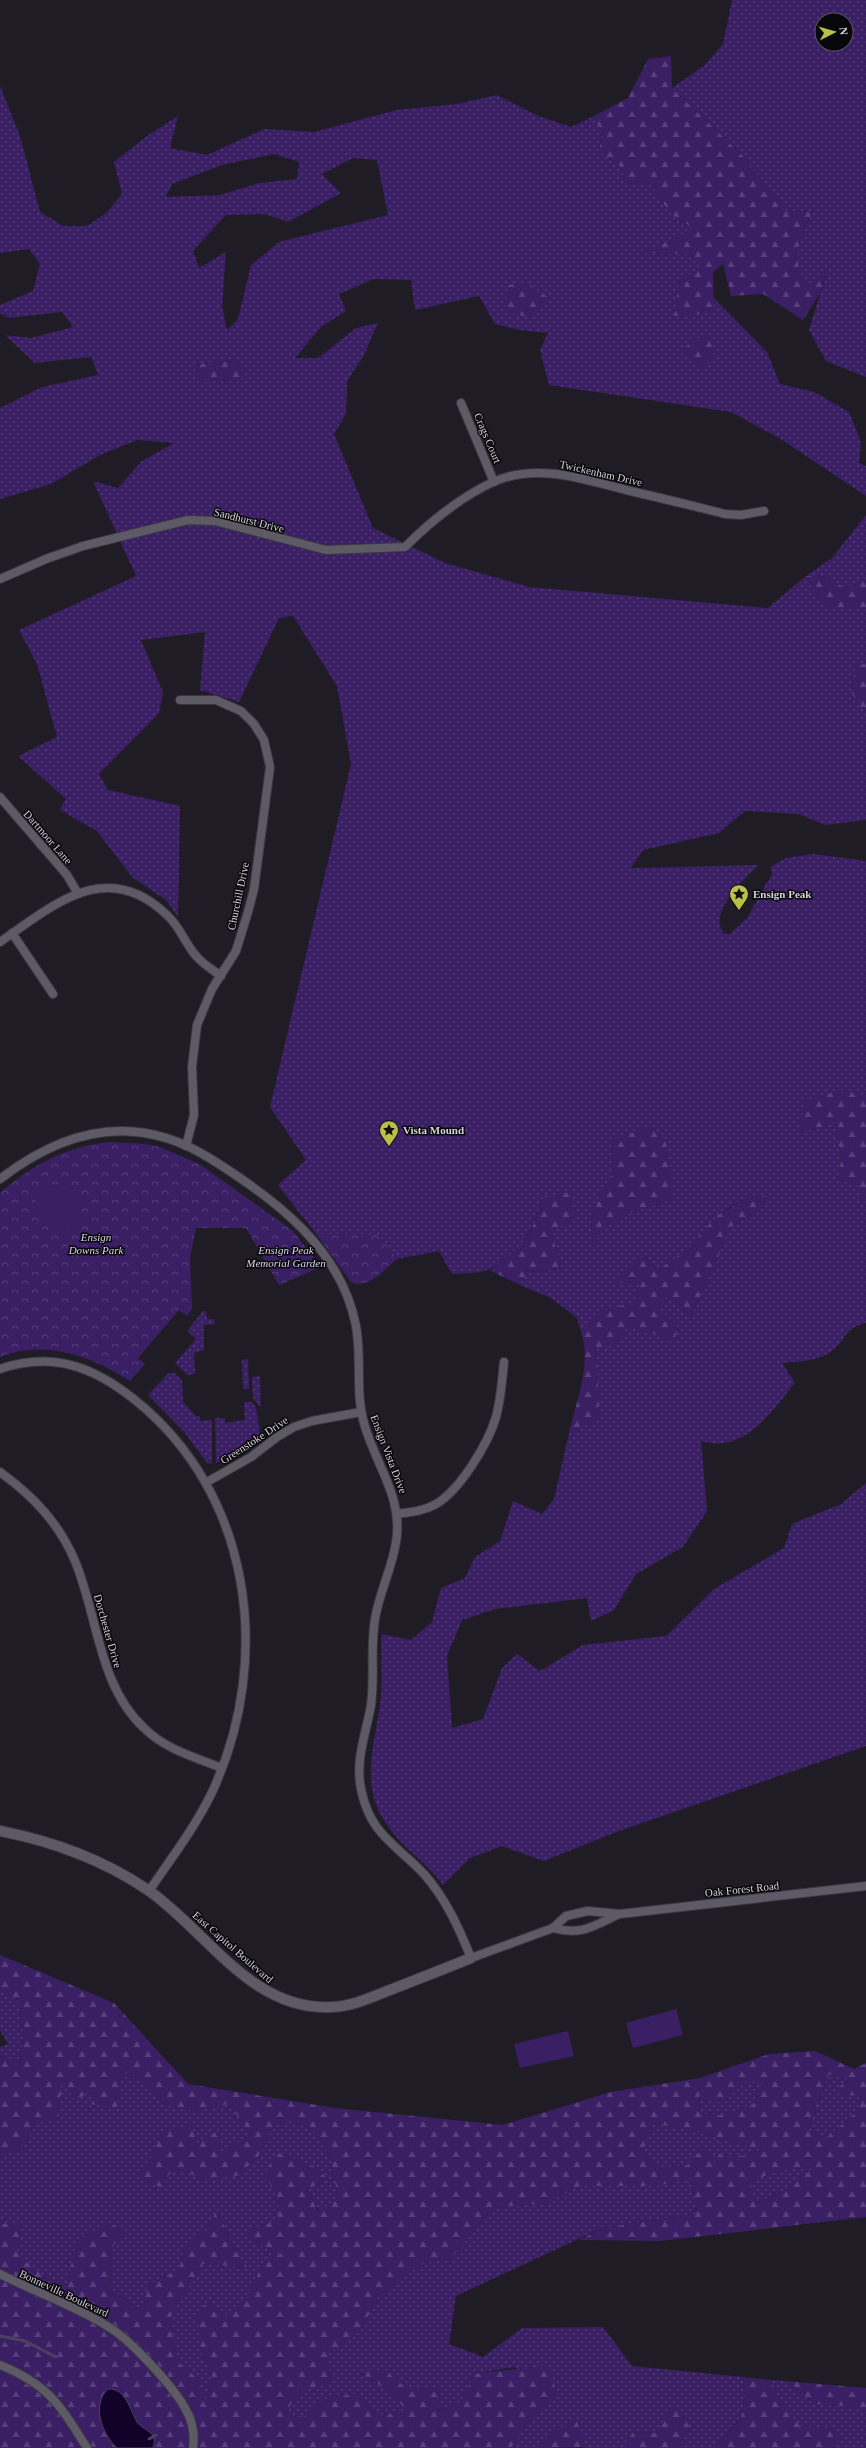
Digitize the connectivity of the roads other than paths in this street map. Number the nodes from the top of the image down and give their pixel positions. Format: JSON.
{"nodes":[{"id":1,"x":461,"y":403,"type":"dead end"},
{"id":2,"x":494,"y":482,"type":"junction"},
{"id":3,"x":764,"y":511,"type":"dead end"},
{"id":4,"x":405,"y":547,"type":"joint"},
{"id":5,"x":0,"y":579,"type":"edge"},
{"id":6,"x":180,"y":700,"type":"dead end"},
{"id":7,"x":0,"y":797,"type":"edge"},
{"id":8,"x":77,"y":892,"type":"junction"},
{"id":9,"x":12,"y":933,"type":"junction"},
{"id":10,"x":0,"y":942,"type":"edge"},
{"id":11,"x":221,"y":976,"type":"junction"},
{"id":12,"x":53,"y":994,"type":"dead end"},
{"id":13,"x":186,"y":1146,"type":"junction"},
{"id":14,"x":0,"y":1179,"type":"edge"},
{"id":15,"x":504,"y":1362,"type":"dead end"},
{"id":16,"x":0,"y":1369,"type":"edge"},
{"id":17,"x":361,"y":1412,"type":"junction"},
{"id":18,"x":0,"y":1472,"type":"edge"},
{"id":19,"x":207,"y":1482,"type":"junction"},
{"id":20,"x":397,"y":1514,"type":"junction"},
{"id":21,"x":222,"y":1768,"type":"junction"},
{"id":22,"x":0,"y":1831,"type":"edge"},
{"id":23,"x":866,"y":1886,"type":"edge"},
{"id":24,"x":149,"y":1891,"type":"junction"},
{"id":25,"x":620,"y":1914,"type":"junction"},
{"id":26,"x":553,"y":1928,"type":"junction"},
{"id":27,"x":471,"y":1958,"type":"junction"},
{"id":28,"x":0,"y":2274,"type":"edge"},
{"id":29,"x":0,"y":2364,"type":"edge"},
{"id":30,"x":193,"y":2447,"type":"edge"},
{"id":31,"x":87,"y":2448,"type":"edge"}],
"edges":[{"from":1,"to":2,"type":"street","name":"Crags Court"},
{"from":2,"to":3,"type":"street","name":"Twickenham Drive"},
{"from":2,"to":4,"type":"street","name":"Twickenham Drive"},
{"from":4,"to":5,"type":"street","name":"Sandhurst Drive"},
{"from":6,"to":11,"type":"street","name":"Churchill Drive"},
{"from":7,"to":8,"type":"street","name":"Dartmoor Lane"},
{"from":8,"to":9,"type":"street"},
{"from":8,"to":11,"type":"street"},
{"from":9,"to":10,"type":"street"},
{"from":9,"to":12,"type":"street"},
{"from":11,"to":13,"type":"street","name":"Churchill Drive"},
{"from":13,"to":14,"type":"street","name":"Ensign Vista Drive"},
{"from":13,"to":17,"type":"street","name":"Ensign Vista Drive"},
{"from":15,"to":20,"type":"street"},
{"from":16,"to":19,"type":"street"},
{"from":17,"to":19,"type":"street","name":"Greenstoke Drive"},
{"from":17,"to":20,"type":"street","name":"Ensign Vista Drive"},
{"from":18,"to":21,"type":"street","name":"Dorchester Drive"},
{"from":19,"to":21,"type":"street"},
{"from":20,"to":27,"type":"street","name":"Ensign Vista Drive"},
{"from":21,"to":24,"type":"street"},
{"from":22,"to":24,"type":"street","name":"East Capitol Boulevard"},
{"from":23,"to":25,"type":"street","name":"Oak Forest Road"},
{"from":24,"to":27,"type":"street","name":"East Capitol Boulevard"},
{"from":25,"to":26,"type":"street","name":"Oak Forest Road"},
{"from":25,"to":26,"type":"street","name":"Oak Forest Road"},
{"from":26,"to":27,"type":"street","name":"East Capitol Boulevard"},
{"from":28,"to":30,"type":"street","name":"Bonneville Boulevard"},
{"from":29,"to":31,"type":"street"}]}
